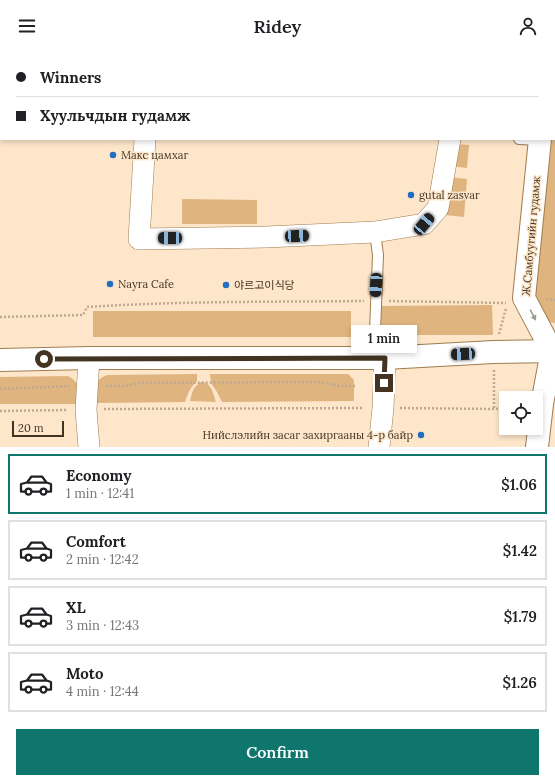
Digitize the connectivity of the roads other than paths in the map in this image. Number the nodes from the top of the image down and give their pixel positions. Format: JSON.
{"nodes":[{"id":1,"x":145,"y":140,"type":"edge"},
{"id":2,"x":450,"y":140,"type":"edge"},
{"id":3,"x":533,"y":140,"type":"edge"},
{"id":4,"x":375,"y":232,"type":"junction"},
{"id":5,"x":554,"y":350,"type":"edge"},
{"id":6,"x":89,"y":358,"type":"junction"},
{"id":7,"x":380,"y":358,"type":"junction"},
{"id":8,"x":0,"y":360,"type":"edge"},
{"id":9,"x":89,"y":447,"type":"edge"},
{"id":10,"x":379,"y":447,"type":"edge"},
{"id":11,"x":537,"y":447,"type":"edge"}],
"edges":[{"from":1,"to":4,"type":"street"},
{"from":2,"to":4,"type":"street"},
{"from":3,"to":5,"type":"main road","name":"Ж.Самбуугийн гудамж","one_way":true},
{"from":4,"to":7,"type":"lane"},
{"from":5,"to":7,"type":"main road"},
{"from":5,"to":11,"type":"main road"},
{"from":6,"to":7,"type":"main road"},
{"from":6,"to":8,"type":"main road"},
{"from":6,"to":9,"type":"street"},
{"from":7,"to":10,"type":"street"}]}
